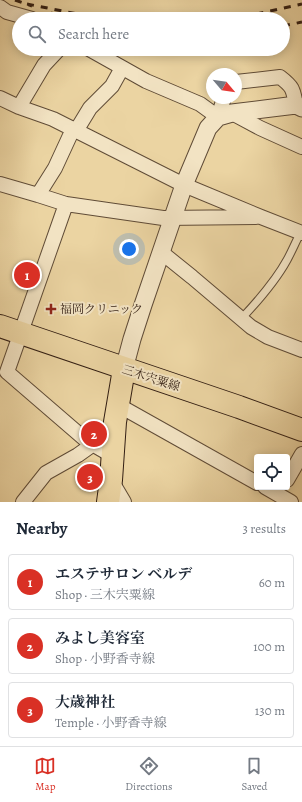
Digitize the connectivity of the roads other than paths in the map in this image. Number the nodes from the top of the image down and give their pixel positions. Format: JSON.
{"nodes":[{"id":1,"x":0,"y":7,"type":"edge"},
{"id":2,"x":12,"y":13,"type":"edge"},
{"id":3,"x":52,"y":56,"type":"edge"},
{"id":4,"x":101,"y":56,"type":"edge"},
{"id":5,"x":122,"y":68,"type":"junction"},
{"id":6,"x":242,"y":81,"type":"edge"},
{"id":7,"x":0,"y":98,"type":"edge"},
{"id":8,"x":19,"y":107,"type":"junction"},
{"id":9,"x":299,"y":107,"type":"edge"},
{"id":10,"x":224,"y":109,"type":"edge"},
{"id":11,"x":75,"y":130,"type":"junction"},
{"id":12,"x":302,"y":147,"type":"edge"},
{"id":13,"x":184,"y":185,"type":"junction"},
{"id":14,"x":2,"y":189,"type":"edge"},
{"id":15,"x":38,"y":195,"type":"junction"},
{"id":16,"x":66,"y":204,"type":"junction"},
{"id":17,"x":262,"y":217,"type":"junction"},
{"id":18,"x":173,"y":218,"type":"junction"},
{"id":19,"x":301,"y":232,"type":"edge"},
{"id":20,"x":161,"y":252,"type":"junction"},
{"id":21,"x":241,"y":318,"type":"junction"},
{"id":22,"x":9,"y":327,"type":"edge"},
{"id":23,"x":302,"y":350,"type":"edge"},
{"id":24,"x":124,"y":369,"type":"junction"},
{"id":25,"x":118,"y":405,"type":"junction"},
{"id":26,"x":302,"y":430,"type":"edge"},
{"id":27,"x":92,"y":445,"type":"junction"},
{"id":28,"x":302,"y":454,"type":"edge"},
{"id":29,"x":113,"y":456,"type":"junction"},
{"id":30,"x":290,"y":475,"type":"edge"},
{"id":31,"x":111,"y":480,"type":"junction"},
{"id":32,"x":254,"y":481,"type":"edge"},
{"id":33,"x":271,"y":490,"type":"edge"},
{"id":34,"x":282,"y":496,"type":"edge"},
{"id":35,"x":23,"y":502,"type":"edge"},
{"id":36,"x":108,"y":502,"type":"edge"},
{"id":37,"x":124,"y":502,"type":"edge"}],
"edges":[{"from":1,"to":2,"type":"street"},
{"from":3,"to":8,"type":"street"},
{"from":4,"to":5,"type":"street"},
{"from":5,"to":10,"type":"street"},
{"from":5,"to":11,"type":"street"},
{"from":6,"to":9,"type":"street"},
{"from":7,"to":8,"type":"street"},
{"from":8,"to":11,"type":"street"},
{"from":9,"to":10,"type":"street"},
{"from":10,"to":12,"type":"street"},
{"from":10,"to":13,"type":"street"},
{"from":11,"to":13,"type":"street"},
{"from":11,"to":15,"type":"street"},
{"from":13,"to":17,"type":"street"},
{"from":13,"to":18,"type":"street"},
{"from":14,"to":15,"type":"street"},
{"from":15,"to":16,"type":"street"},
{"from":16,"to":18,"type":"street"},
{"from":16,"to":22,"type":"street"},
{"from":17,"to":18,"type":"street"},
{"from":17,"to":19,"type":"street"},
{"from":18,"to":20,"type":"street"},
{"from":19,"to":21,"type":"lane"},
{"from":20,"to":21,"type":"street"},
{"from":20,"to":24,"type":"street"},
{"from":21,"to":23,"type":"street"},
{"from":22,"to":24,"type":"main road","name":"三木宍粟線"},
{"from":22,"to":27,"type":"street"},
{"from":24,"to":25,"type":"main road"},
{"from":24,"to":26,"type":"main road","name":"三木宍粟線"},
{"from":25,"to":29,"type":"main road"},
{"from":25,"to":32,"type":"street"},
{"from":27,"to":29,"type":"street"},
{"from":27,"to":35,"type":"street"},
{"from":28,"to":30,"type":"street"},
{"from":29,"to":31,"type":"main road"},
{"from":31,"to":36,"type":"main road"},
{"from":31,"to":37,"type":"street"},
{"from":33,"to":34,"type":"street"}]}
